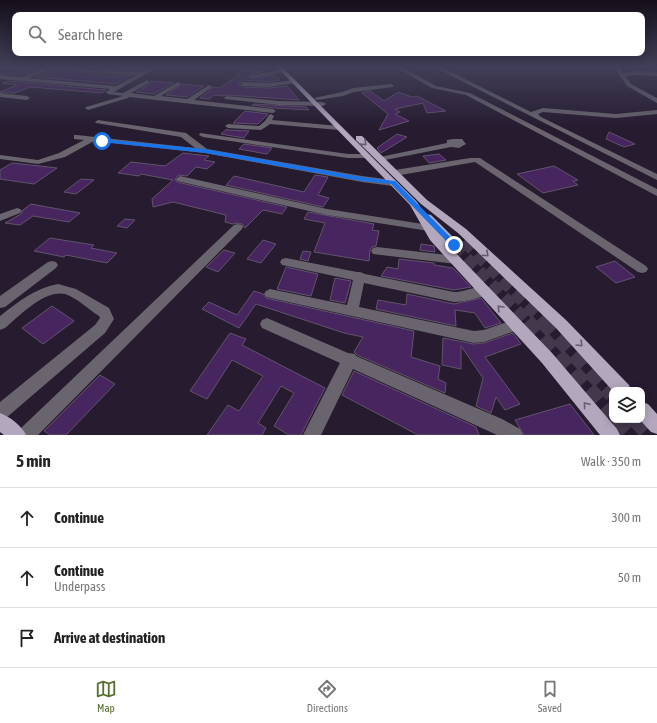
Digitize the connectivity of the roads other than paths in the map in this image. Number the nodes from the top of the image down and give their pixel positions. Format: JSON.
{"nodes":[{"id":1,"x":109,"y":87,"type":"edge"},
{"id":2,"x":140,"y":87,"type":"edge"},
{"id":3,"x":173,"y":87,"type":"edge"},
{"id":4,"x":209,"y":87,"type":"dead end"},
{"id":5,"x":301,"y":87,"type":"edge"},
{"id":6,"x":303,"y":87,"type":"edge"},
{"id":7,"x":381,"y":87,"type":"edge"},
{"id":8,"x":435,"y":87,"type":"edge"},
{"id":9,"x":478,"y":87,"type":"edge"},
{"id":10,"x":633,"y":87,"type":"edge"},
{"id":11,"x":116,"y":88,"type":"joint"},
{"id":12,"x":0,"y":95,"type":"edge"},
{"id":13,"x":129,"y":95,"type":"junction"},
{"id":14,"x":27,"y":98,"type":"dead end"},
{"id":15,"x":156,"y":98,"type":"junction"},
{"id":16,"x":188,"y":101,"type":"junction"},
{"id":17,"x":657,"y":101,"type":"edge"},
{"id":18,"x":319,"y":102,"type":"junction"},
{"id":19,"x":508,"y":102,"type":"junction"},
{"id":20,"x":279,"y":103,"type":"junction"},
{"id":21,"x":219,"y":104,"type":"junction"},
{"id":22,"x":88,"y":108,"type":"dead end"},
{"id":23,"x":544,"y":110,"type":"junction"},
{"id":24,"x":273,"y":111,"type":"junction"},
{"id":25,"x":657,"y":112,"type":"edge"},
{"id":26,"x":538,"y":117,"type":"junction"},
{"id":27,"x":98,"y":122,"type":"dead end"},
{"id":28,"x":268,"y":122,"type":"junction"},
{"id":29,"x":228,"y":126,"type":"dead end"},
{"id":30,"x":339,"y":128,"type":"junction"},
{"id":31,"x":203,"y":135,"type":"dead end"},
{"id":32,"x":77,"y":137,"type":"dead end"},
{"id":33,"x":92,"y":139,"type":"junction"},
{"id":34,"x":452,"y":144,"type":"dead end"},
{"id":35,"x":205,"y":151,"type":"junction"},
{"id":36,"x":367,"y":156,"type":"junction"},
{"id":37,"x":0,"y":157,"type":"edge"},
{"id":38,"x":380,"y":159,"type":"junction"},
{"id":39,"x":657,"y":177,"type":"edge"},
{"id":40,"x":394,"y":178,"type":"junction"},
{"id":41,"x":180,"y":179,"type":"dead end"},
{"id":42,"x":657,"y":194,"type":"edge"},
{"id":43,"x":419,"y":203,"type":"junction"},
{"id":44,"x":17,"y":211,"type":"dead end"},
{"id":45,"x":0,"y":218,"type":"edge"},
{"id":46,"x":238,"y":227,"type":"dead end"},
{"id":47,"x":429,"y":228,"type":"junction"},
{"id":48,"x":459,"y":243,"type":"tunnel mouth"},
{"id":49,"x":377,"y":251,"type":"dead end"},
{"id":50,"x":456,"y":260,"type":"junction"},
{"id":51,"x":286,"y":262,"type":"dead end"},
{"id":52,"x":52,"y":264,"type":"dead end"},
{"id":53,"x":642,"y":269,"type":"dead end"},
{"id":54,"x":360,"y":276,"type":"junction"},
{"id":55,"x":485,"y":291,"type":"junction"},
{"id":56,"x":270,"y":294,"type":"dead end"},
{"id":57,"x":0,"y":303,"type":"edge"},
{"id":58,"x":352,"y":310,"type":"junction"},
{"id":59,"x":0,"y":324,"type":"edge"},
{"id":60,"x":267,"y":324,"type":"dead end"},
{"id":61,"x":516,"y":325,"type":"junction"},
{"id":62,"x":350,"y":359,"type":"junction"},
{"id":63,"x":620,"y":387,"type":"edge"},
{"id":64,"x":0,"y":412,"type":"edge"},
{"id":65,"x":645,"y":413,"type":"edge"},
{"id":66,"x":0,"y":421,"type":"edge"},
{"id":67,"x":657,"y":426,"type":"edge"},
{"id":68,"x":17,"y":435,"type":"edge"},
{"id":69,"x":26,"y":435,"type":"edge"},
{"id":70,"x":312,"y":435,"type":"edge"},
{"id":71,"x":514,"y":435,"type":"edge"},
{"id":72,"x":611,"y":435,"type":"edge"}],
"edges":[{"from":1,"to":11,"type":"street"},
{"from":2,"to":13,"type":"street"},
{"from":3,"to":15,"type":"street"},
{"from":4,"to":16,"type":"street"},
{"from":5,"to":18,"type":"main road"},
{"from":6,"to":18,"type":"main road"},
{"from":7,"to":18,"type":"street"},
{"from":8,"to":42,"type":"street"},
{"from":9,"to":19,"type":"street"},
{"from":10,"to":17,"type":"street"},
{"from":11,"to":13,"type":"street"},
{"from":12,"to":14,"type":"street"},
{"from":13,"to":15,"type":"street"},
{"from":13,"to":22,"type":"street"},
{"from":15,"to":16,"type":"street"},
{"from":16,"to":21,"type":"street"},
{"from":18,"to":20,"type":"street"},
{"from":18,"to":30,"type":"main road"},
{"from":18,"to":38,"type":"main road","one_way":true},
{"from":19,"to":23,"type":"street"},
{"from":19,"to":26,"type":"street"},
{"from":20,"to":21,"type":"street"},
{"from":20,"to":24,"type":"street"},
{"from":21,"to":24,"type":"street"},
{"from":23,"to":25,"type":"street"},
{"from":23,"to":26,"type":"street"},
{"from":24,"to":28,"type":"street"},
{"from":26,"to":39,"type":"street"},
{"from":27,"to":35,"type":"street"},
{"from":28,"to":29,"type":"street"},
{"from":28,"to":30,"type":"street"},
{"from":30,"to":36,"type":"main road"},
{"from":31,"to":36,"type":"street"},
{"from":32,"to":33,"type":"street"},
{"from":33,"to":35,"type":"street"},
{"from":33,"to":37,"type":"street"},
{"from":34,"to":38,"type":"street"},
{"from":35,"to":40,"type":"street"},
{"from":36,"to":40,"type":"main road"},
{"from":38,"to":40,"type":"main road"},
{"from":40,"to":43,"type":"main road"},
{"from":40,"to":53,"type":"street"},
{"from":41,"to":47,"type":"street"},
{"from":43,"to":47,"type":"main road"},
{"from":43,"to":48,"type":"main road"},
{"from":43,"to":63,"type":"main road","one_way":true},
{"from":44,"to":45,"type":"street"},
{"from":46,"to":69,"type":"street"},
{"from":47,"to":50,"type":"main road"},
{"from":49,"to":50,"type":"street"},
{"from":50,"to":55,"type":"main road"},
{"from":51,"to":54,"type":"street"},
{"from":52,"to":57,"type":"street"},
{"from":54,"to":55,"type":"street"},
{"from":54,"to":58,"type":"street"},
{"from":61,"to":55,"type":"main road","one_way":true},
{"from":56,"to":58,"type":"street"},
{"from":58,"to":61,"type":"street"},
{"from":59,"to":64,"type":"street"},
{"from":60,"to":62,"type":"street"},
{"from":72,"to":61,"type":"main road","one_way":true},
{"from":62,"to":70,"type":"street"},
{"from":62,"to":71,"type":"street"},
{"from":65,"to":67,"type":"main road"},
{"from":66,"to":68,"type":"main road"}]}
